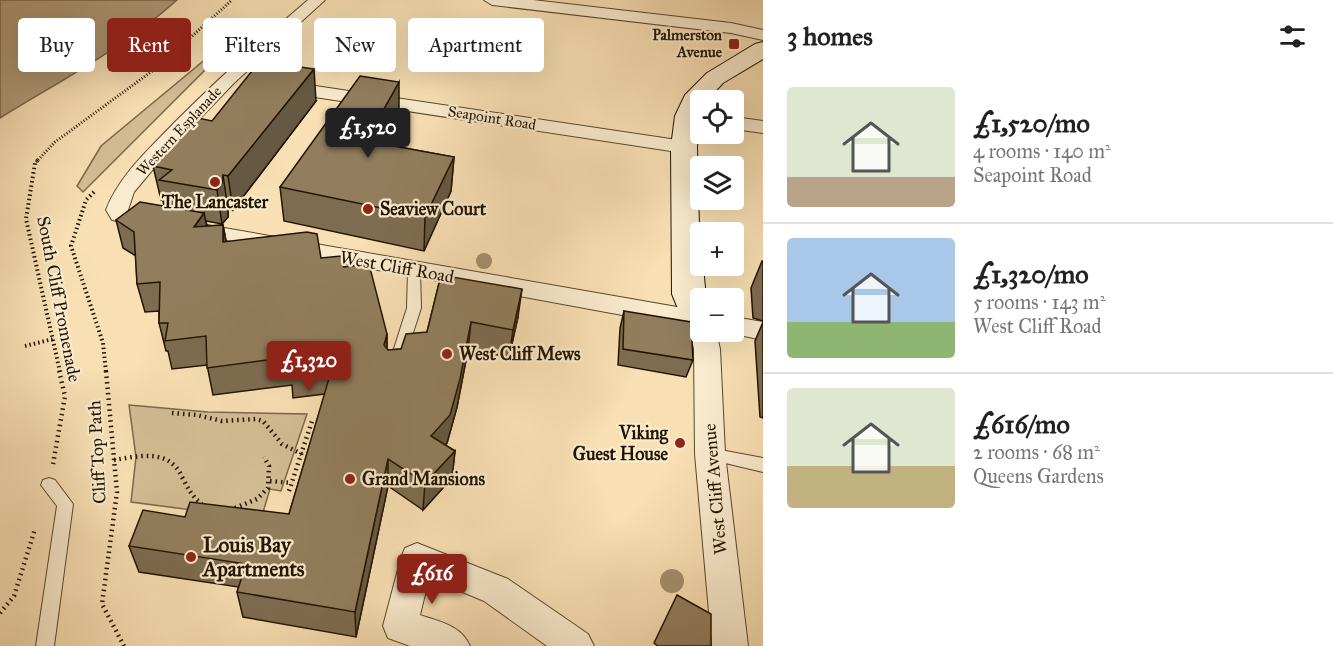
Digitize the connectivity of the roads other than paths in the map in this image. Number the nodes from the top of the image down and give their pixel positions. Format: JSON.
{"nodes":[{"id":1,"x":317,"y":0,"type":"edge"},
{"id":2,"x":492,"y":0,"type":"edge"},
{"id":3,"x":763,"y":35,"type":"edge"},
{"id":4,"x":763,"y":49,"type":"edge"},
{"id":5,"x":228,"y":79,"type":"junction"},
{"id":6,"x":704,"y":90,"type":"edge"},
{"id":7,"x":744,"y":124,"type":"edge"},
{"id":8,"x":763,"y":127,"type":"edge"},
{"id":9,"x":690,"y":129,"type":"edge"},
{"id":10,"x":684,"y":147,"type":"junction"},
{"id":11,"x":124,"y":191,"type":"joint"},
{"id":12,"x":414,"y":270,"type":"junction"},
{"id":13,"x":690,"y":299,"type":"edge"},
{"id":14,"x":690,"y":322,"type":"edge"},
{"id":15,"x":744,"y":328,"type":"edge"},
{"id":16,"x":763,"y":331,"type":"edge"},
{"id":17,"x":705,"y":342,"type":"edge"},
{"id":18,"x":393,"y":372,"type":"edge"},
{"id":19,"x":710,"y":454,"type":"junction"},
{"id":20,"x":763,"y":465,"type":"edge"},
{"id":21,"x":49,"y":485,"type":"road end"},
{"id":22,"x":45,"y":646,"type":"edge"},
{"id":23,"x":452,"y":646,"type":"edge"},
{"id":24,"x":576,"y":646,"type":"edge"},
{"id":25,"x":730,"y":646,"type":"edge"}],
"edges":[{"from":1,"to":5,"type":"street","name":"Western Esplanade"},
{"from":2,"to":3,"type":"street"},
{"from":4,"to":6,"type":"street"},
{"from":5,"to":10,"type":"street","name":"Seapoint Road"},
{"from":5,"to":11,"type":"street","name":"Western Esplanade"},
{"from":7,"to":8,"type":"street"},
{"from":9,"to":10,"type":"street"},
{"from":10,"to":13,"type":"street"},
{"from":11,"to":12,"type":"street","name":"West Cliff Road"},
{"from":12,"to":14,"type":"street","name":"West Cliff Road"},
{"from":12,"to":18,"type":"lane"},
{"from":15,"to":16,"type":"street"},
{"from":17,"to":19,"type":"street","name":"West Cliff Avenue"},
{"from":19,"to":20,"type":"lane"},
{"from":19,"to":25,"type":"street","name":"West Cliff Avenue"},
{"from":21,"to":22,"type":"lane"},
{"from":23,"to":24,"type":"street"}]}
